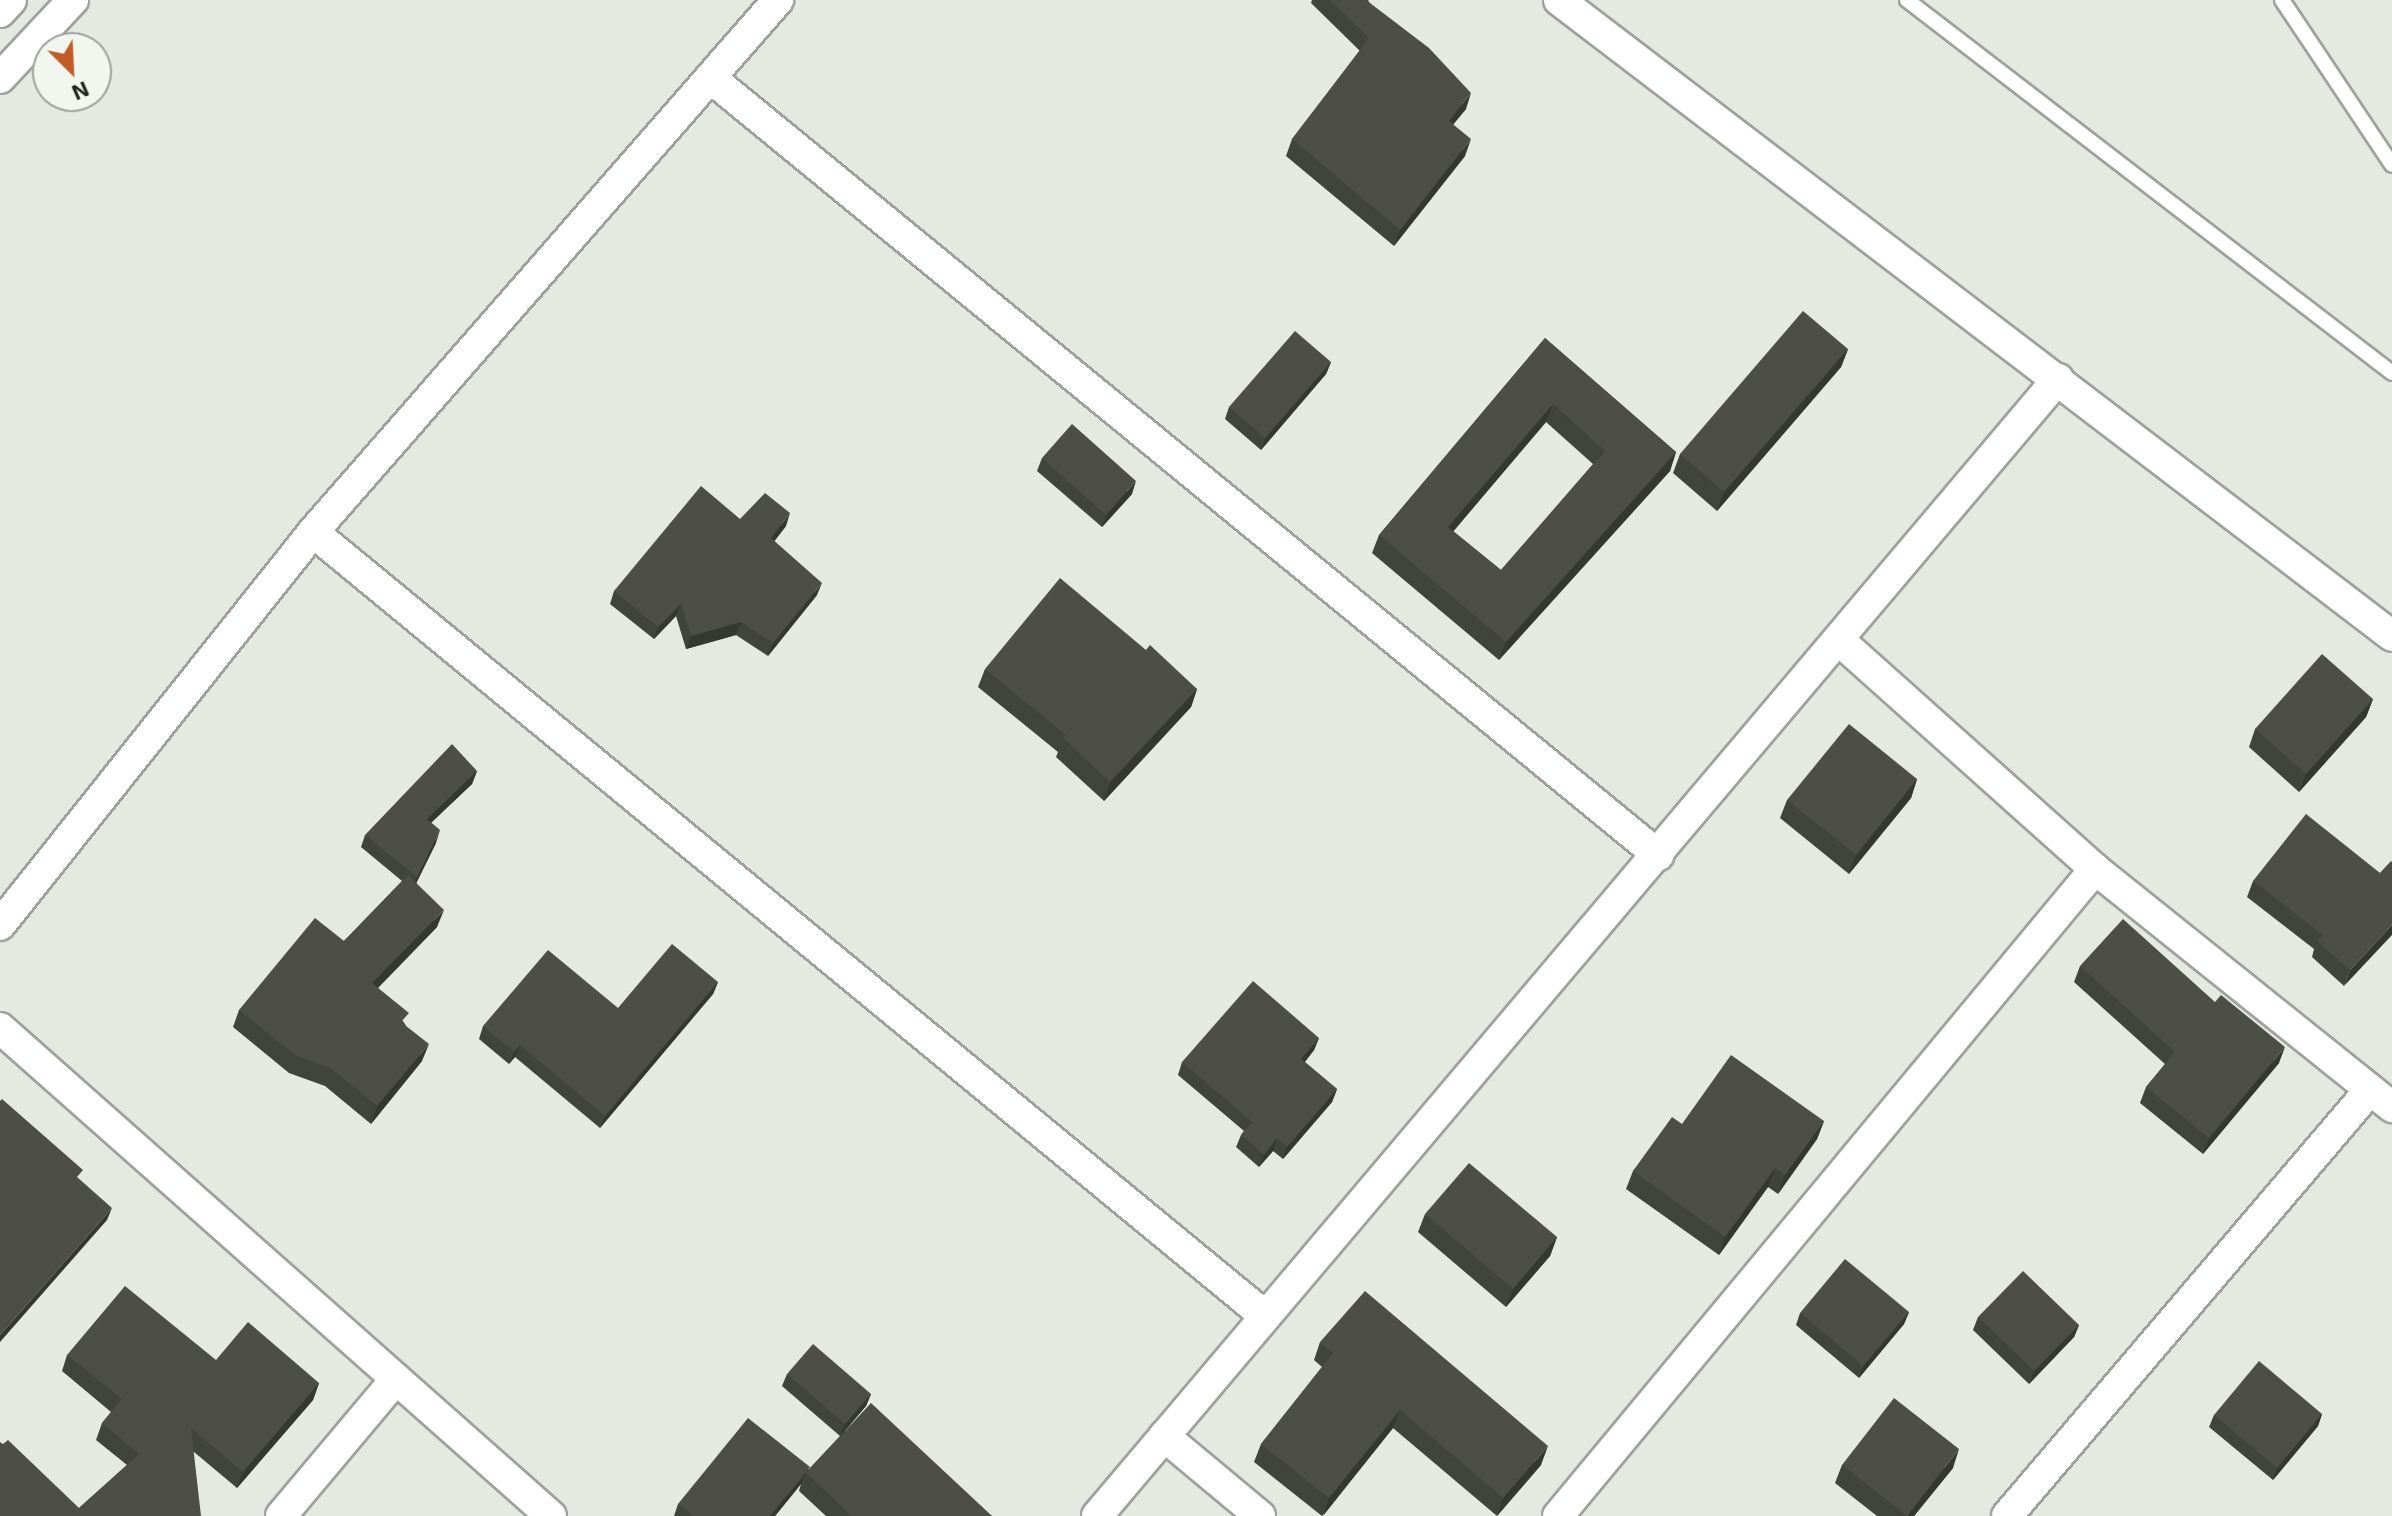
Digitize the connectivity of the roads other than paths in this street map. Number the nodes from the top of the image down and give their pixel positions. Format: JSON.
{"nodes":[{"id":1,"x":11,"y":0,"type":"edge"},
{"id":2,"x":73,"y":0,"type":"edge"},
{"id":3,"x":778,"y":0,"type":"edge"},
{"id":4,"x":1559,"y":0,"type":"edge"},
{"id":5,"x":1907,"y":0,"type":"edge"},
{"id":6,"x":2282,"y":0,"type":"edge"},
{"id":7,"x":0,"y":12,"type":"edge"},
{"id":8,"x":0,"y":78,"type":"edge"},
{"id":9,"x":712,"y":79,"type":"junction"},
{"id":10,"x":2392,"y":165,"type":"edge"},
{"id":11,"x":2392,"y":373,"type":"edge"},
{"id":12,"x":2058,"y":379,"type":"junction"},
{"id":13,"x":313,"y":532,"type":"junction"},
{"id":14,"x":2392,"y":636,"type":"edge"},
{"id":15,"x":1840,"y":641,"type":"junction"},
{"id":16,"x":1658,"y":855,"type":"junction"},
{"id":17,"x":2095,"y":869,"type":"junction"},
{"id":18,"x":0,"y":925,"type":"edge"},
{"id":19,"x":0,"y":1028,"type":"edge"},
{"id":20,"x":2381,"y":1098,"type":"edge"},
{"id":21,"x":1265,"y":1316,"type":"junction"},
{"id":22,"x":396,"y":1379,"type":"junction"},
{"id":23,"x":1164,"y":1436,"type":"junction"},
{"id":24,"x":281,"y":1516,"type":"edge"},
{"id":25,"x":551,"y":1516,"type":"edge"},
{"id":26,"x":1097,"y":1516,"type":"edge"},
{"id":27,"x":1260,"y":1516,"type":"edge"},
{"id":28,"x":1558,"y":1516,"type":"edge"},
{"id":29,"x":2007,"y":1516,"type":"edge"}],
"edges":[{"from":1,"to":7,"type":"street"},
{"from":2,"to":8,"type":"street"},
{"from":3,"to":9,"type":"street"},
{"from":4,"to":12,"type":"street"},
{"from":5,"to":11,"type":"lane"},
{"from":6,"to":10,"type":"lane"},
{"from":9,"to":13,"type":"street"},
{"from":9,"to":16,"type":"street"},
{"from":12,"to":14,"type":"street"},
{"from":12,"to":15,"type":"street"},
{"from":13,"to":18,"type":"street"},
{"from":13,"to":21,"type":"street"},
{"from":15,"to":16,"type":"street"},
{"from":15,"to":17,"type":"street"},
{"from":16,"to":21,"type":"street"},
{"from":17,"to":20,"type":"street"},
{"from":17,"to":28,"type":"street"},
{"from":19,"to":22,"type":"street"},
{"from":20,"to":29,"type":"street"},
{"from":21,"to":23,"type":"street"},
{"from":22,"to":24,"type":"street"},
{"from":22,"to":25,"type":"street"},
{"from":23,"to":26,"type":"street"},
{"from":23,"to":27,"type":"street"}]}
